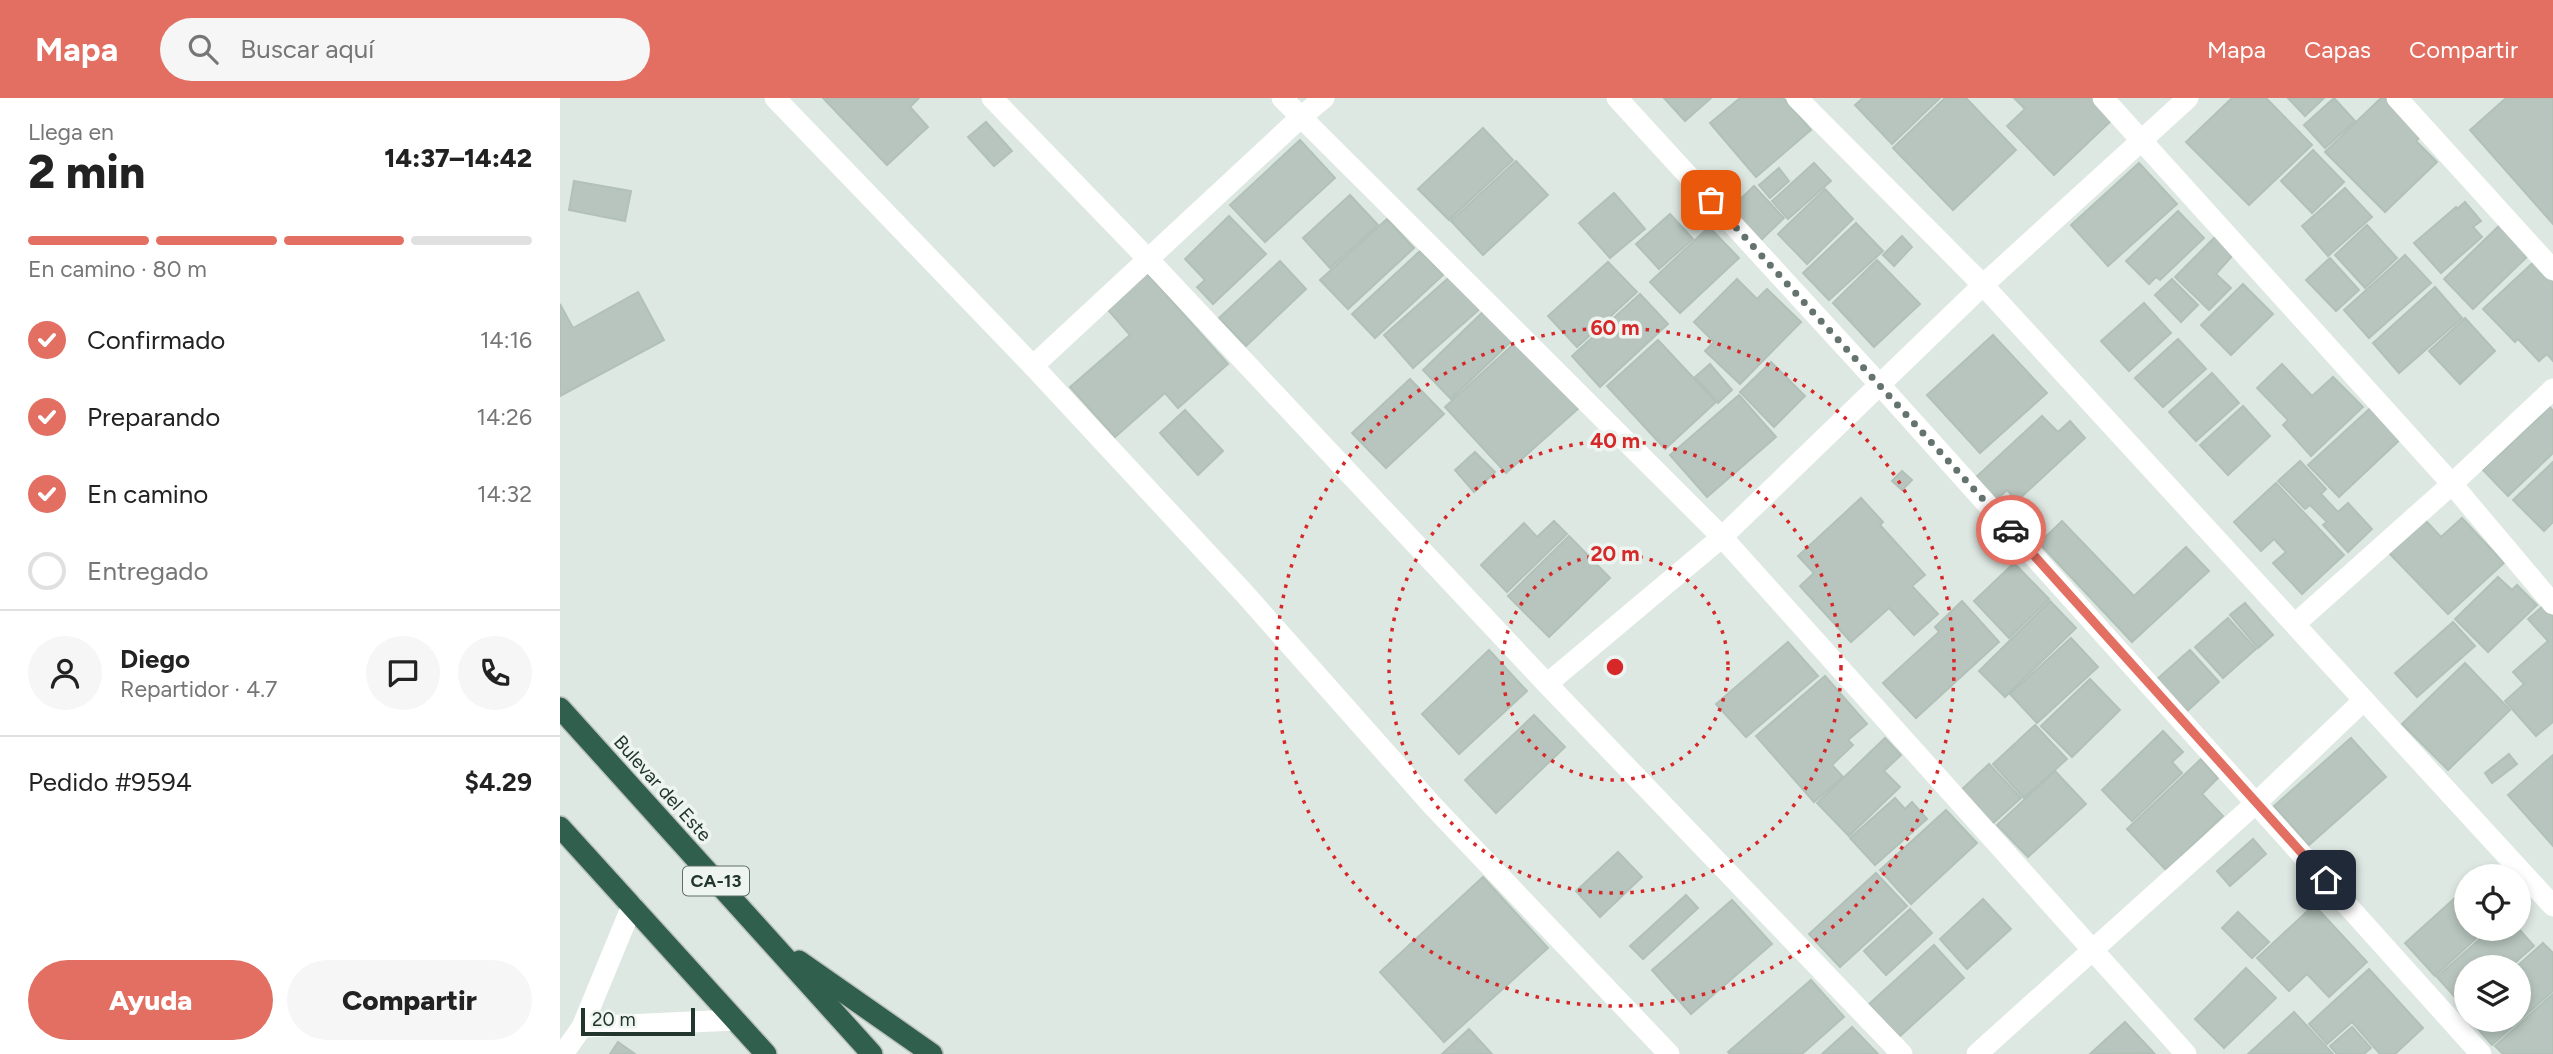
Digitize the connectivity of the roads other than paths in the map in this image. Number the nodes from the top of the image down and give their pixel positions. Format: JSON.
{"nodes":[{"id":1,"x":775,"y":98,"type":"edge"},
{"id":2,"x":992,"y":98,"type":"edge"},
{"id":3,"x":1282,"y":98,"type":"edge"},
{"id":4,"x":1324,"y":98,"type":"edge"},
{"id":5,"x":1617,"y":98,"type":"edge"},
{"id":6,"x":1797,"y":98,"type":"edge"},
{"id":7,"x":2103,"y":98,"type":"edge"},
{"id":8,"x":2188,"y":98,"type":"edge"},
{"id":9,"x":2397,"y":98,"type":"edge"},
{"id":10,"x":1300,"y":118,"type":"junction"},
{"id":11,"x":2141,"y":140,"type":"junction"},
{"id":12,"x":1147,"y":258,"type":"junction"},
{"id":13,"x":2553,"y":270,"type":"edge"},
{"id":14,"x":1983,"y":285,"type":"junction"},
{"id":15,"x":1033,"y":366,"type":"junction"},
{"id":16,"x":1880,"y":385,"type":"junction"},
{"id":17,"x":2553,"y":389,"type":"edge"},
{"id":18,"x":2452,"y":484,"type":"junction"},
{"id":19,"x":1722,"y":537,"type":"junction"},
{"id":20,"x":2553,"y":604,"type":"edge"},
{"id":21,"x":2295,"y":624,"type":"junction"},
{"id":22,"x":1547,"y":684,"type":"junction"},
{"id":23,"x":2364,"y":700,"type":"junction"},
{"id":24,"x":560,"y":708,"type":"edge"},
{"id":25,"x":2256,"y":803,"type":"junction"},
{"id":26,"x":560,"y":827,"type":"edge"},
{"id":27,"x":632,"y":906,"type":"junction"},
{"id":28,"x":2553,"y":906,"type":"edge"},
{"id":29,"x":768,"y":939,"type":"junction"},
{"id":30,"x":2094,"y":949,"type":"junction"},
{"id":31,"x":735,"y":1020,"type":"junction"},
{"id":32,"x":582,"y":1027,"type":"junction"},
{"id":33,"x":563,"y":1054,"type":"edge"},
{"id":34,"x":766,"y":1054,"type":"edge"},
{"id":35,"x":873,"y":1054,"type":"edge"},
{"id":36,"x":932,"y":1054,"type":"edge"},
{"id":37,"x":1669,"y":1054,"type":"edge"},
{"id":38,"x":1902,"y":1054,"type":"edge"},
{"id":39,"x":1977,"y":1054,"type":"edge"},
{"id":40,"x":2186,"y":1054,"type":"edge"},
{"id":41,"x":2482,"y":1054,"type":"edge"}],
"edges":[{"from":1,"to":15,"type":"street"},
{"from":2,"to":12,"type":"street"},
{"from":3,"to":10,"type":"street"},
{"from":4,"to":10,"type":"street"},
{"from":5,"to":16,"type":"street"},
{"from":6,"to":14,"type":"street"},
{"from":7,"to":11,"type":"street"},
{"from":8,"to":11,"type":"street"},
{"from":9,"to":13,"type":"street"},
{"from":10,"to":12,"type":"street"},
{"from":10,"to":19,"type":"street"},
{"from":11,"to":14,"type":"street"},
{"from":11,"to":18,"type":"street"},
{"from":12,"to":15,"type":"street"},
{"from":12,"to":22,"type":"street"},
{"from":14,"to":16,"type":"street"},
{"from":14,"to":21,"type":"street"},
{"from":15,"to":37,"type":"street"},
{"from":16,"to":19,"type":"street"},
{"from":16,"to":25,"type":"street"},
{"from":17,"to":18,"type":"street"},
{"from":18,"to":20,"type":"street"},
{"from":18,"to":21,"type":"street"},
{"from":19,"to":22,"type":"street"},
{"from":19,"to":30,"type":"street"},
{"from":21,"to":23,"type":"street"},
{"from":22,"to":38,"type":"street"},
{"from":23,"to":25,"type":"street"},
{"from":23,"to":28,"type":"street"},
{"from":24,"to":29,"type":"highway","name":"Bulevar del Este","number":"CA-13"},
{"from":25,"to":30,"type":"street"},
{"from":25,"to":41,"type":"street"},
{"from":26,"to":27,"type":"highway"},
{"from":27,"to":31,"type":"highway"},
{"from":27,"to":32,"type":"street"},
{"from":29,"to":35,"type":"highway","name":"Bulevar del Este","number":"CA-13"},
{"from":29,"to":36,"type":"highway"},
{"from":30,"to":39,"type":"street"},
{"from":30,"to":40,"type":"street"},
{"from":31,"to":32,"type":"street"},
{"from":31,"to":34,"type":"highway"},
{"from":32,"to":33,"type":"street"}]}
